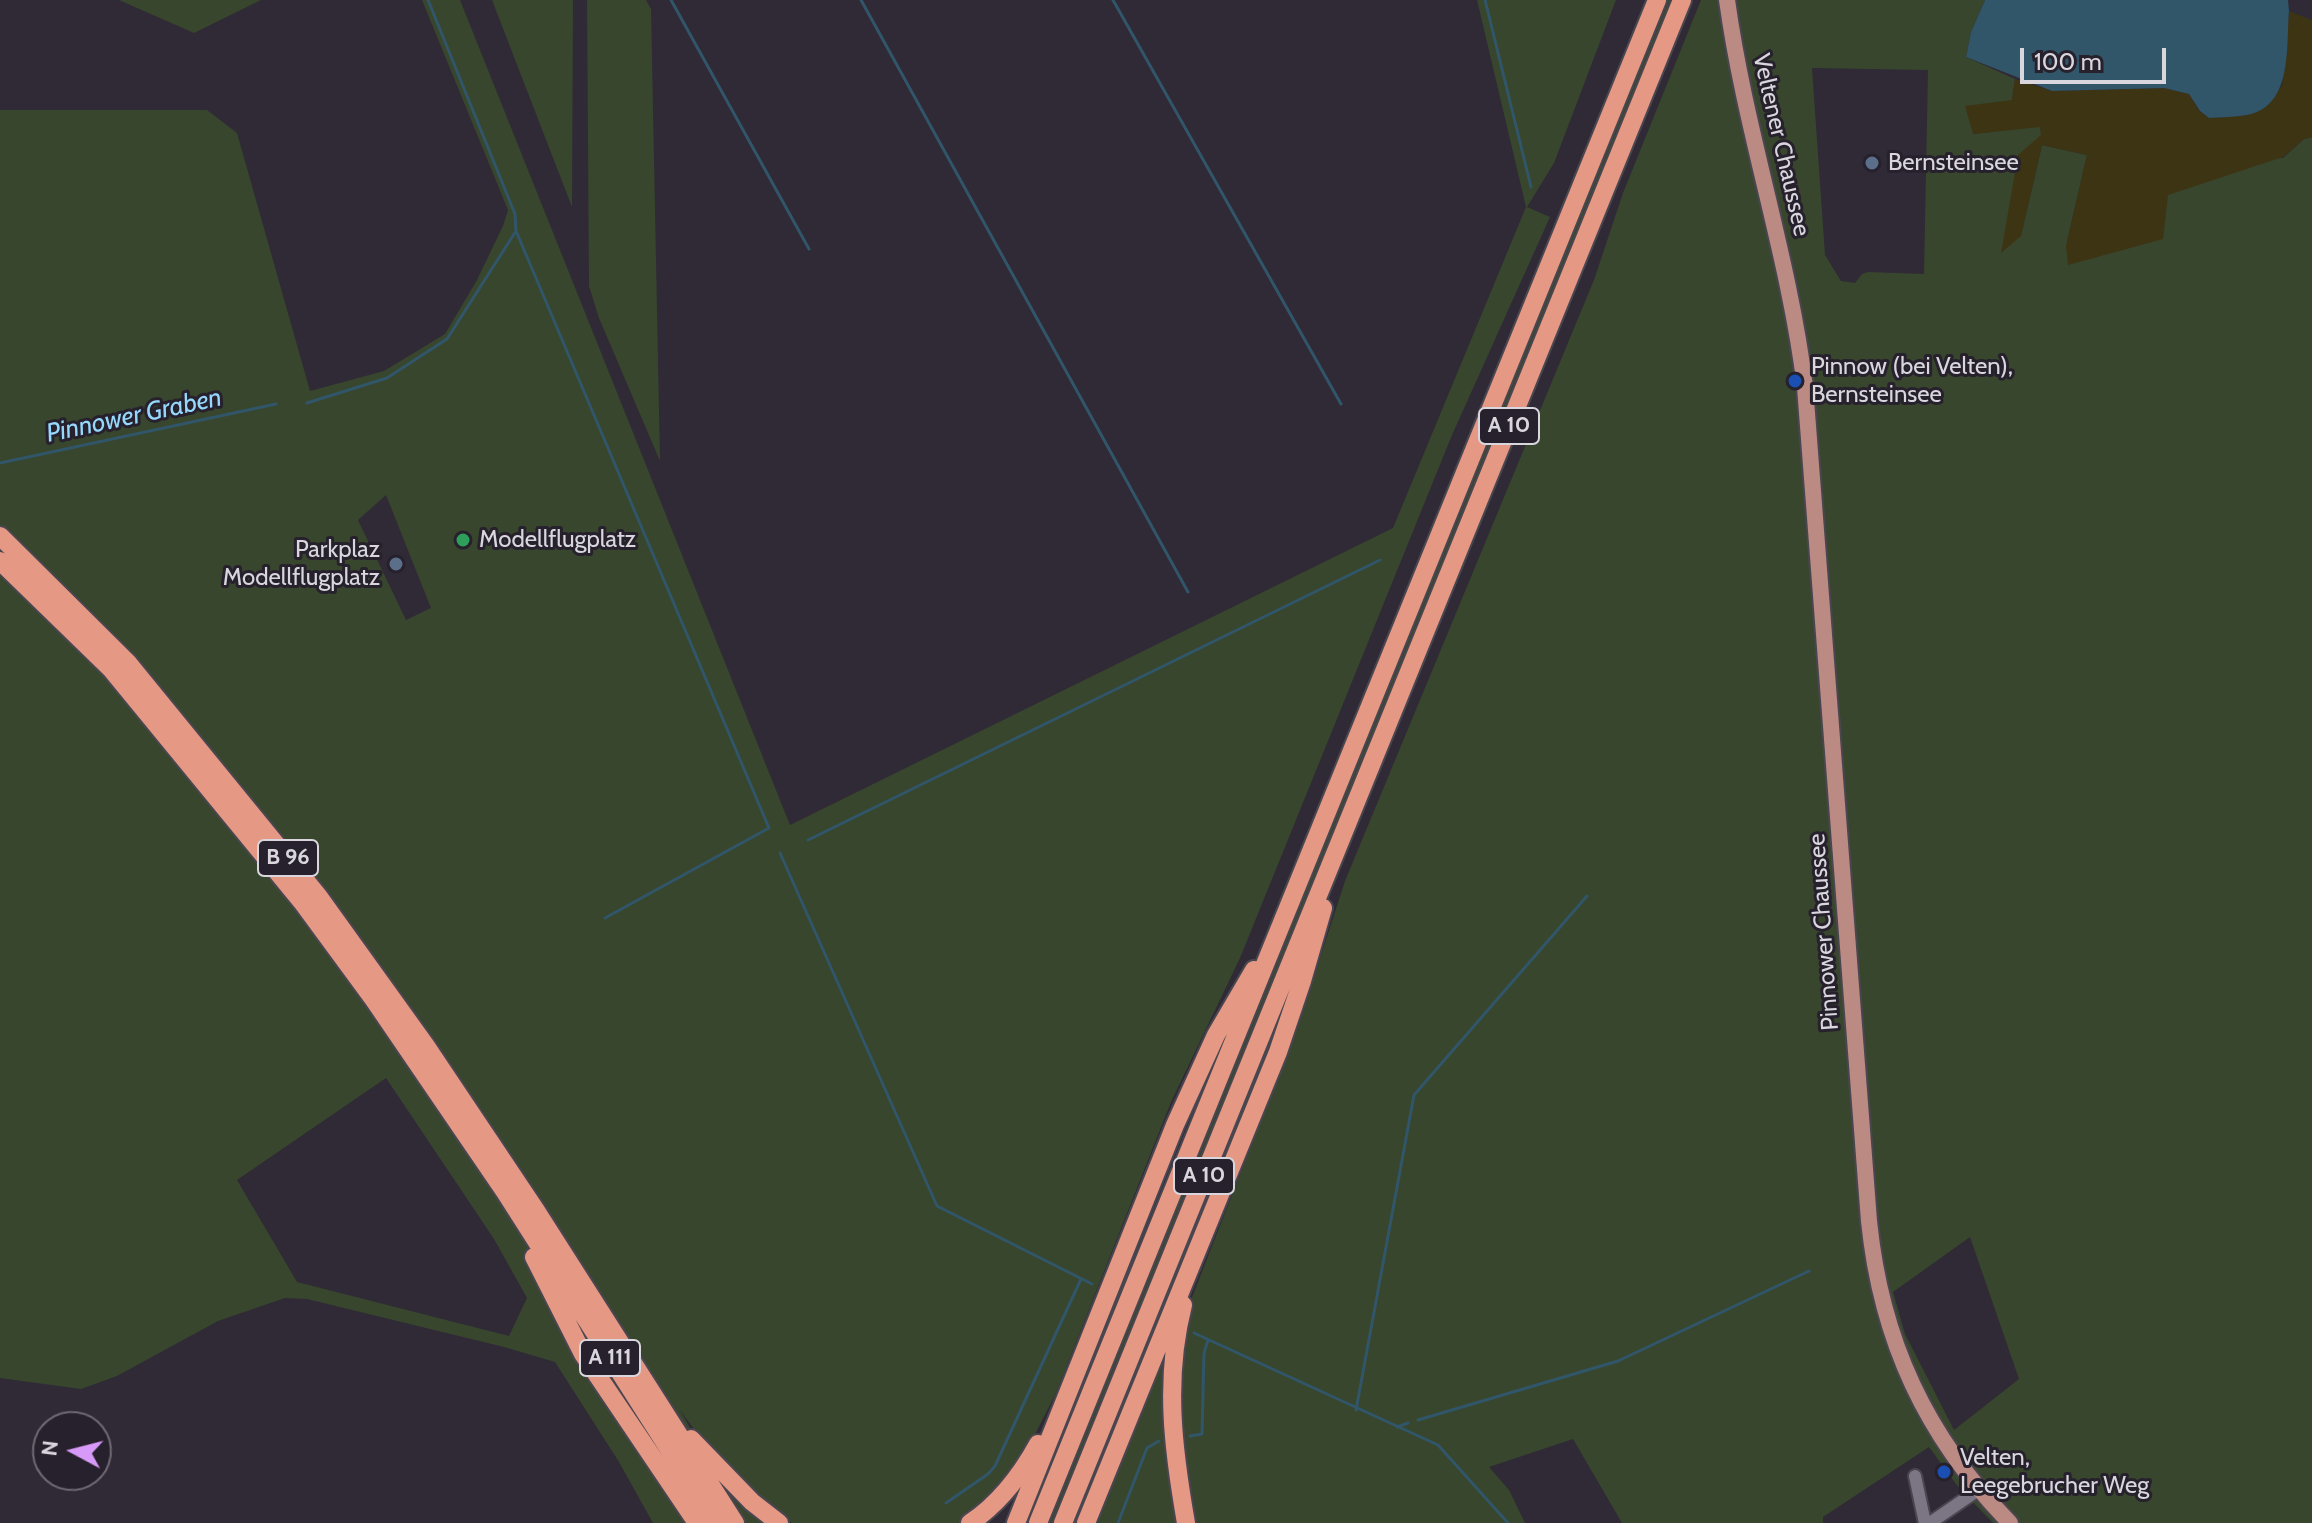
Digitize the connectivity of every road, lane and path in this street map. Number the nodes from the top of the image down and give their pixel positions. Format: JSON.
{"nodes":[{"id":1,"x":1657,"y":0,"type":"edge"},
{"id":2,"x":1682,"y":0,"type":"edge"},
{"id":3,"x":1728,"y":8,"type":"edge"},
{"id":4,"x":1792,"y":300,"type":"joint"},
{"id":5,"x":0,"y":536,"type":"edge"},
{"id":6,"x":0,"y":561,"type":"edge"},
{"id":7,"x":1344,"y":828,"type":"junction"},
{"id":8,"x":1285,"y":916,"type":"junction"},
{"id":9,"x":1225,"y":1181,"type":"junction"},
{"id":10,"x":505,"y":1192,"type":"junction"},
{"id":11,"x":1092,"y":1329,"type":"junction"},
{"id":12,"x":659,"y":1403,"type":"junction"},
{"id":13,"x":649,"y":1453,"type":"junction"},
{"id":14,"x":1915,"y":1476,"type":"dead end"},
{"id":15,"x":1978,"y":1490,"type":"junction"},
{"id":16,"x":683,"y":1523,"type":"edge"},
{"id":17,"x":697,"y":1523,"type":"edge"},
{"id":18,"x":716,"y":1523,"type":"edge"},
{"id":19,"x":735,"y":1523,"type":"edge"},
{"id":20,"x":779,"y":1523,"type":"edge"},
{"id":21,"x":970,"y":1523,"type":"edge"},
{"id":22,"x":1016,"y":1523,"type":"edge"},
{"id":23,"x":1038,"y":1523,"type":"edge"},
{"id":24,"x":1063,"y":1523,"type":"edge"},
{"id":25,"x":1086,"y":1523,"type":"edge"},
{"id":26,"x":1186,"y":1523,"type":"edge"},
{"id":27,"x":1928,"y":1523,"type":"edge"},
{"id":28,"x":2010,"y":1523,"type":"edge"}],
"edges":[{"from":1,"to":8,"type":"highway","number":"A 10"},
{"from":2,"to":7,"type":"highway","number":"A 10"},
{"from":3,"to":4,"type":"main road","name":"Veltener Chaussee"},
{"from":4,"to":15,"type":"main road","name":"Pinnower Chaussee"},
{"from":5,"to":12,"type":"highway","number":"B 96"},
{"from":6,"to":10,"type":"highway","number":"B 96"},
{"from":7,"to":9,"type":"highway"},
{"from":7,"to":24,"type":"highway","number":"A 10"},
{"from":8,"to":11,"type":"highway"},
{"from":8,"to":23,"type":"highway","number":"A 10"},
{"from":9,"to":25,"type":"highway"},
{"from":9,"to":26,"type":"highway"},
{"from":10,"to":13,"type":"highway"},
{"from":10,"to":18,"type":"highway","number":"A 111"},
{"from":11,"to":21,"type":"highway"},
{"from":11,"to":22,"type":"highway"},
{"from":12,"to":19,"type":"highway","number":"A 111"},
{"from":12,"to":20,"type":"highway"},
{"from":13,"to":16,"type":"highway"},
{"from":13,"to":17,"type":"highway"},
{"from":14,"to":27,"type":"street"},
{"from":15,"to":27,"type":"street"},
{"from":15,"to":28,"type":"main road","name":"Pinnower Chaussee"}]}
